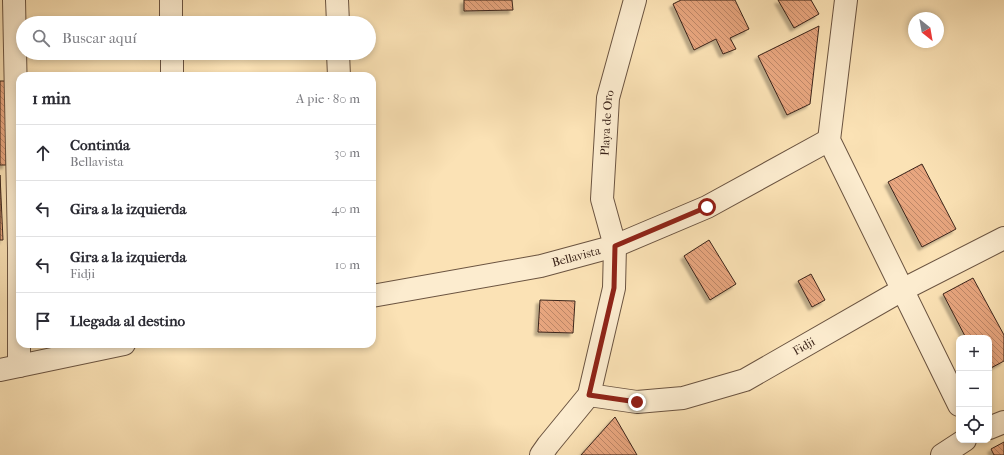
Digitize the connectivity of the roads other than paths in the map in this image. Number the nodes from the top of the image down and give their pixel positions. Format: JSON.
{"nodes":[{"id":1,"x":14,"y":0,"type":"edge"},
{"id":2,"x":170,"y":0,"type":"edge"},
{"id":3,"x":337,"y":0,"type":"edge"},
{"id":4,"x":635,"y":0,"type":"edge"},
{"id":5,"x":846,"y":0,"type":"edge"},
{"id":6,"x":171,"y":16,"type":"edge"},
{"id":7,"x":338,"y":16,"type":"edge"},
{"id":8,"x":172,"y":60,"type":"edge"},
{"id":9,"x":338,"y":60,"type":"edge"},
{"id":10,"x":172,"y":72,"type":"edge"},
{"id":11,"x":339,"y":72,"type":"edge"},
{"id":12,"x":16,"y":99,"type":"edge"},
{"id":13,"x":829,"y":140,"type":"junction"},
{"id":14,"x":1004,"y":238,"type":"edge"},
{"id":15,"x":615,"y":246,"type":"junction"},
{"id":16,"x":16,"y":288,"type":"edge"},
{"id":17,"x":902,"y":290,"type":"junction"},
{"id":18,"x":376,"y":295,"type":"edge"},
{"id":19,"x":105,"y":348,"type":"edge"},
{"id":20,"x":10,"y":368,"type":"edge"},
{"id":21,"x":589,"y":395,"type":"junction"},
{"id":22,"x":956,"y":399,"type":"edge"},
{"id":23,"x":1004,"y":422,"type":"edge"},
{"id":24,"x":992,"y":427,"type":"edge"},
{"id":25,"x":960,"y":443,"type":"edge"},
{"id":26,"x":541,"y":455,"type":"edge"},
{"id":27,"x":942,"y":455,"type":"edge"}],
"edges":[{"from":1,"to":12,"type":"street"},
{"from":2,"to":6,"type":"street"},
{"from":3,"to":7,"type":"street"},
{"from":4,"to":15,"type":"street","name":"Playa de Oro"},
{"from":5,"to":13,"type":"street"},
{"from":8,"to":10,"type":"street"},
{"from":9,"to":11,"type":"street"},
{"from":13,"to":15,"type":"street","name":"Bellavista"},
{"from":13,"to":17,"type":"street"},
{"from":14,"to":17,"type":"street","name":"Fidji"},
{"from":15,"to":18,"type":"street","name":"Bellavista"},
{"from":15,"to":21,"type":"street","name":"Playa de Oro"},
{"from":16,"to":20,"type":"street"},
{"from":17,"to":21,"type":"street","name":"Fidji"},
{"from":17,"to":22,"type":"street"},
{"from":19,"to":20,"type":"street"},
{"from":21,"to":26,"type":"street"},
{"from":23,"to":24,"type":"street"},
{"from":25,"to":27,"type":"street"}]}
